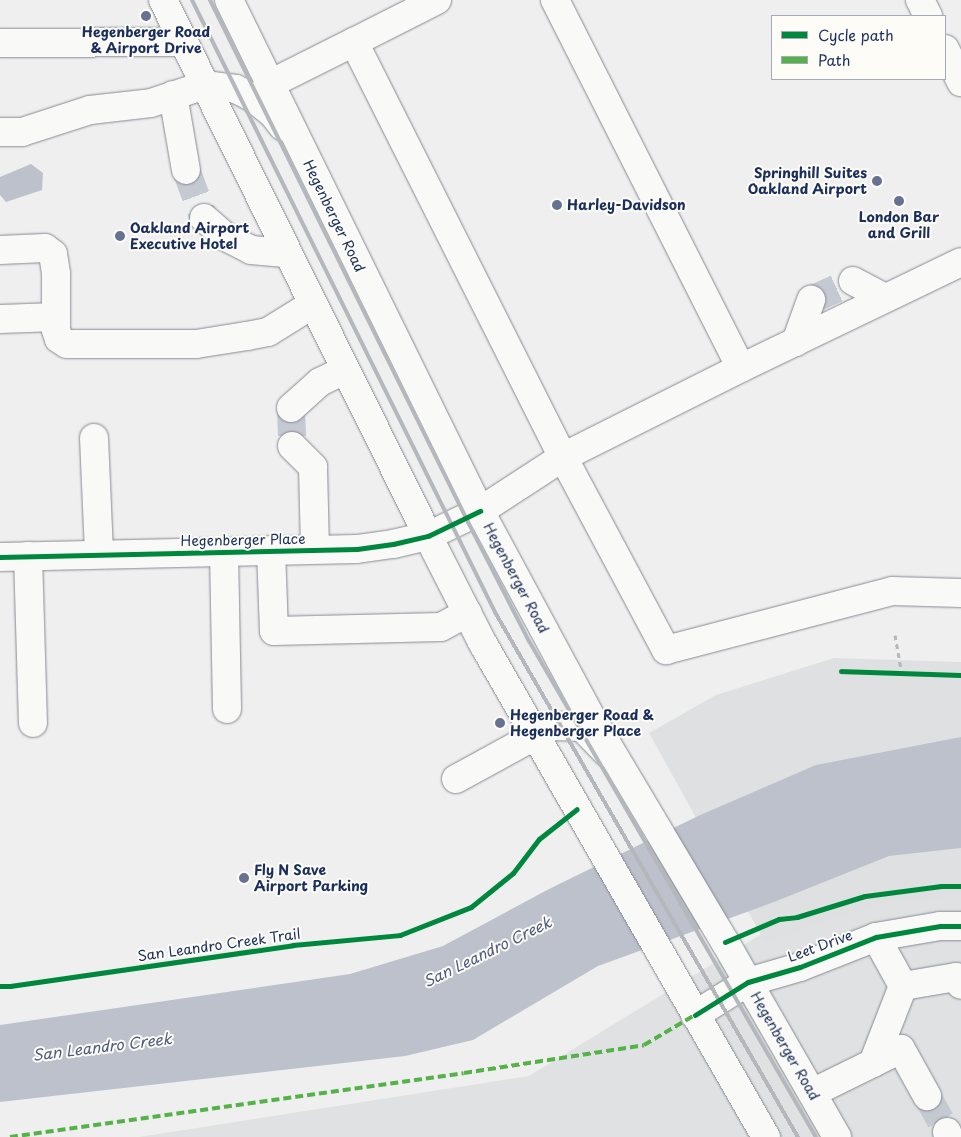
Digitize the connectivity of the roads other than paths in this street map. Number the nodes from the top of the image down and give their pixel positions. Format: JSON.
{"nodes":[{"id":1,"x":164,"y":0,"type":"edge"},
{"id":2,"x":229,"y":0,"type":"edge"},
{"id":3,"x":437,"y":0,"type":"edge"},
{"id":4,"x":554,"y":0,"type":"edge"},
{"id":5,"x":920,"y":0,"type":"edge"},
{"id":6,"x":928,"y":15,"type":"edge"},
{"id":7,"x":184,"y":42,"type":"junction"},
{"id":8,"x":354,"y":42,"type":"junction"},
{"id":9,"x":0,"y":43,"type":"edge"},
{"id":10,"x":946,"y":51,"type":"edge"},
{"id":11,"x":961,"y":82,"type":"edge"},
{"id":12,"x":205,"y":84,"type":"junction"},
{"id":13,"x":270,"y":84,"type":"junction"},
{"id":14,"x":173,"y":95,"type":"junction"},
{"id":15,"x":0,"y":132,"type":"edge"},
{"id":16,"x":306,"y":158,"type":"junction"},
{"id":17,"x":186,"y":170,"type":"tunnel mouth"},
{"id":18,"x":204,"y":218,"type":"tunnel mouth"},
{"id":19,"x":0,"y":250,"type":"edge"},
{"id":20,"x":288,"y":253,"type":"junction"},
{"id":21,"x":961,"y":262,"type":"edge"},
{"id":22,"x":853,"y":281,"type":"dead end"},
{"id":23,"x":885,"y":298,"type":"junction"},
{"id":24,"x":811,"y":300,"type":"dead end"},
{"id":25,"x":313,"y":304,"type":"junction"},
{"id":26,"x":56,"y":317,"type":"junction"},
{"id":27,"x":0,"y":319,"type":"edge"},
{"id":28,"x":796,"y":342,"type":"junction"},
{"id":29,"x":741,"y":368,"type":"junction"},
{"id":30,"x":345,"y":370,"type":"junction"},
{"id":31,"x":291,"y":408,"type":"dead end"},
{"id":32,"x":94,"y":438,"type":"dead end"},
{"id":33,"x":292,"y":446,"type":"tunnel mouth"},
{"id":34,"x":563,"y":457,"type":"junction"},
{"id":35,"x":480,"y":511,"type":"junction"},
{"id":36,"x":428,"y":536,"type":"junction"},
{"id":37,"x":271,"y":550,"type":"junction"},
{"id":38,"x":315,"y":550,"type":"junction"},
{"id":39,"x":224,"y":552,"type":"junction"},
{"id":40,"x":99,"y":554,"type":"junction"},
{"id":41,"x":28,"y":556,"type":"junction"},
{"id":42,"x":0,"y":557,"type":"edge"},
{"id":43,"x":961,"y":592,"type":"edge"},
{"id":44,"x":467,"y":613,"type":"junction"},
{"id":45,"x":227,"y":709,"type":"dead end"},
{"id":46,"x":34,"y":723,"type":"dead end"},
{"id":47,"x":534,"y":736,"type":"junction"},
{"id":48,"x":619,"y":765,"type":"junction"},
{"id":49,"x":456,"y":779,"type":"dead end"},
{"id":50,"x":961,"y":926,"type":"edge"},
{"id":51,"x":876,"y":937,"type":"junction"},
{"id":52,"x":748,"y":982,"type":"junction"},
{"id":53,"x":961,"y":985,"type":"edge"},
{"id":54,"x":903,"y":986,"type":"junction"},
{"id":55,"x":695,"y":1014,"type":"junction"},
{"id":56,"x":873,"y":1063,"type":"junction"},
{"id":57,"x":812,"y":1092,"type":"junction"},
{"id":58,"x":926,"y":1096,"type":"tunnel mouth"},
{"id":59,"x":766,"y":1137,"type":"edge"},
{"id":60,"x":837,"y":1137,"type":"edge"}],
"edges":[{"from":1,"to":7,"type":"main road"},
{"from":2,"to":13,"type":"main road","name":"Hegenberger Road"},
{"from":3,"to":8,"type":"main road"},
{"from":4,"to":29,"type":"main road"},
{"from":5,"to":6,"type":"main road"},
{"from":7,"to":9,"type":"main road"},
{"from":7,"to":12,"type":"main road"},
{"from":8,"to":13,"type":"main road"},
{"from":8,"to":34,"type":"main road"},
{"from":10,"to":11,"type":"main road"},
{"from":12,"to":14,"type":"main road"},
{"from":12,"to":16,"type":"main road"},
{"from":12,"to":20,"type":"main road"},
{"from":13,"to":16,"type":"main road","name":"Hegenberger Road"},
{"from":14,"to":15,"type":"main road"},
{"from":14,"to":17,"type":"main road"},
{"from":16,"to":35,"type":"main road","name":"Hegenberger Road"},
{"from":18,"to":20,"type":"main road"},
{"from":19,"to":26,"type":"main road"},
{"from":20,"to":25,"type":"main road"},
{"from":21,"to":23,"type":"main road","name":"Hegenberger Place"},
{"from":22,"to":23,"type":"main road"},
{"from":23,"to":28,"type":"main road","name":"Hegenberger Place"},
{"from":24,"to":28,"type":"main road"},
{"from":25,"to":26,"type":"main road"},
{"from":25,"to":30,"type":"main road"},
{"from":26,"to":27,"type":"main road"},
{"from":28,"to":29,"type":"main road","name":"Hegenberger Place"},
{"from":29,"to":34,"type":"main road","name":"Hegenberger Place"},
{"from":30,"to":31,"type":"main road"},
{"from":30,"to":36,"type":"main road"},
{"from":32,"to":40,"type":"main road"},
{"from":33,"to":38,"type":"main road"},
{"from":34,"to":35,"type":"main road","name":"Hegenberger Place"},
{"from":34,"to":43,"type":"main road"},
{"from":35,"to":36,"type":"main road","name":"Hegenberger Place"},
{"from":35,"to":48,"type":"main road","name":"Hegenberger Road"},
{"from":36,"to":38,"type":"main road","name":"Hegenberger Place"},
{"from":36,"to":44,"type":"main road"},
{"from":37,"to":38,"type":"main road","name":"Hegenberger Place"},
{"from":37,"to":39,"type":"main road","name":"Hegenberger Place"},
{"from":37,"to":44,"type":"main road"},
{"from":39,"to":40,"type":"main road","name":"Hegenberger Place"},
{"from":39,"to":45,"type":"main road"},
{"from":40,"to":41,"type":"main road","name":"Hegenberger Place"},
{"from":41,"to":42,"type":"main road","name":"Hegenberger Place"},
{"from":41,"to":46,"type":"main road"},
{"from":44,"to":47,"type":"main road"},
{"from":47,"to":48,"type":"main road"},
{"from":47,"to":49,"type":"main road"},
{"from":47,"to":55,"type":"main road"},
{"from":48,"to":52,"type":"main road","name":"Hegenberger Road"},
{"from":50,"to":51,"type":"main road","name":"Leet Drive"},
{"from":51,"to":52,"type":"main road","name":"Leet Drive"},
{"from":51,"to":54,"type":"main road"},
{"from":52,"to":55,"type":"main road","name":"Leet Drive"},
{"from":52,"to":57,"type":"main road","name":"Hegenberger Road"},
{"from":53,"to":54,"type":"main road"},
{"from":54,"to":56,"type":"main road"},
{"from":55,"to":59,"type":"main road"},
{"from":56,"to":57,"type":"main road"},
{"from":56,"to":58,"type":"main road"},
{"from":57,"to":60,"type":"main road","name":"Hegenberger Road"}]}
